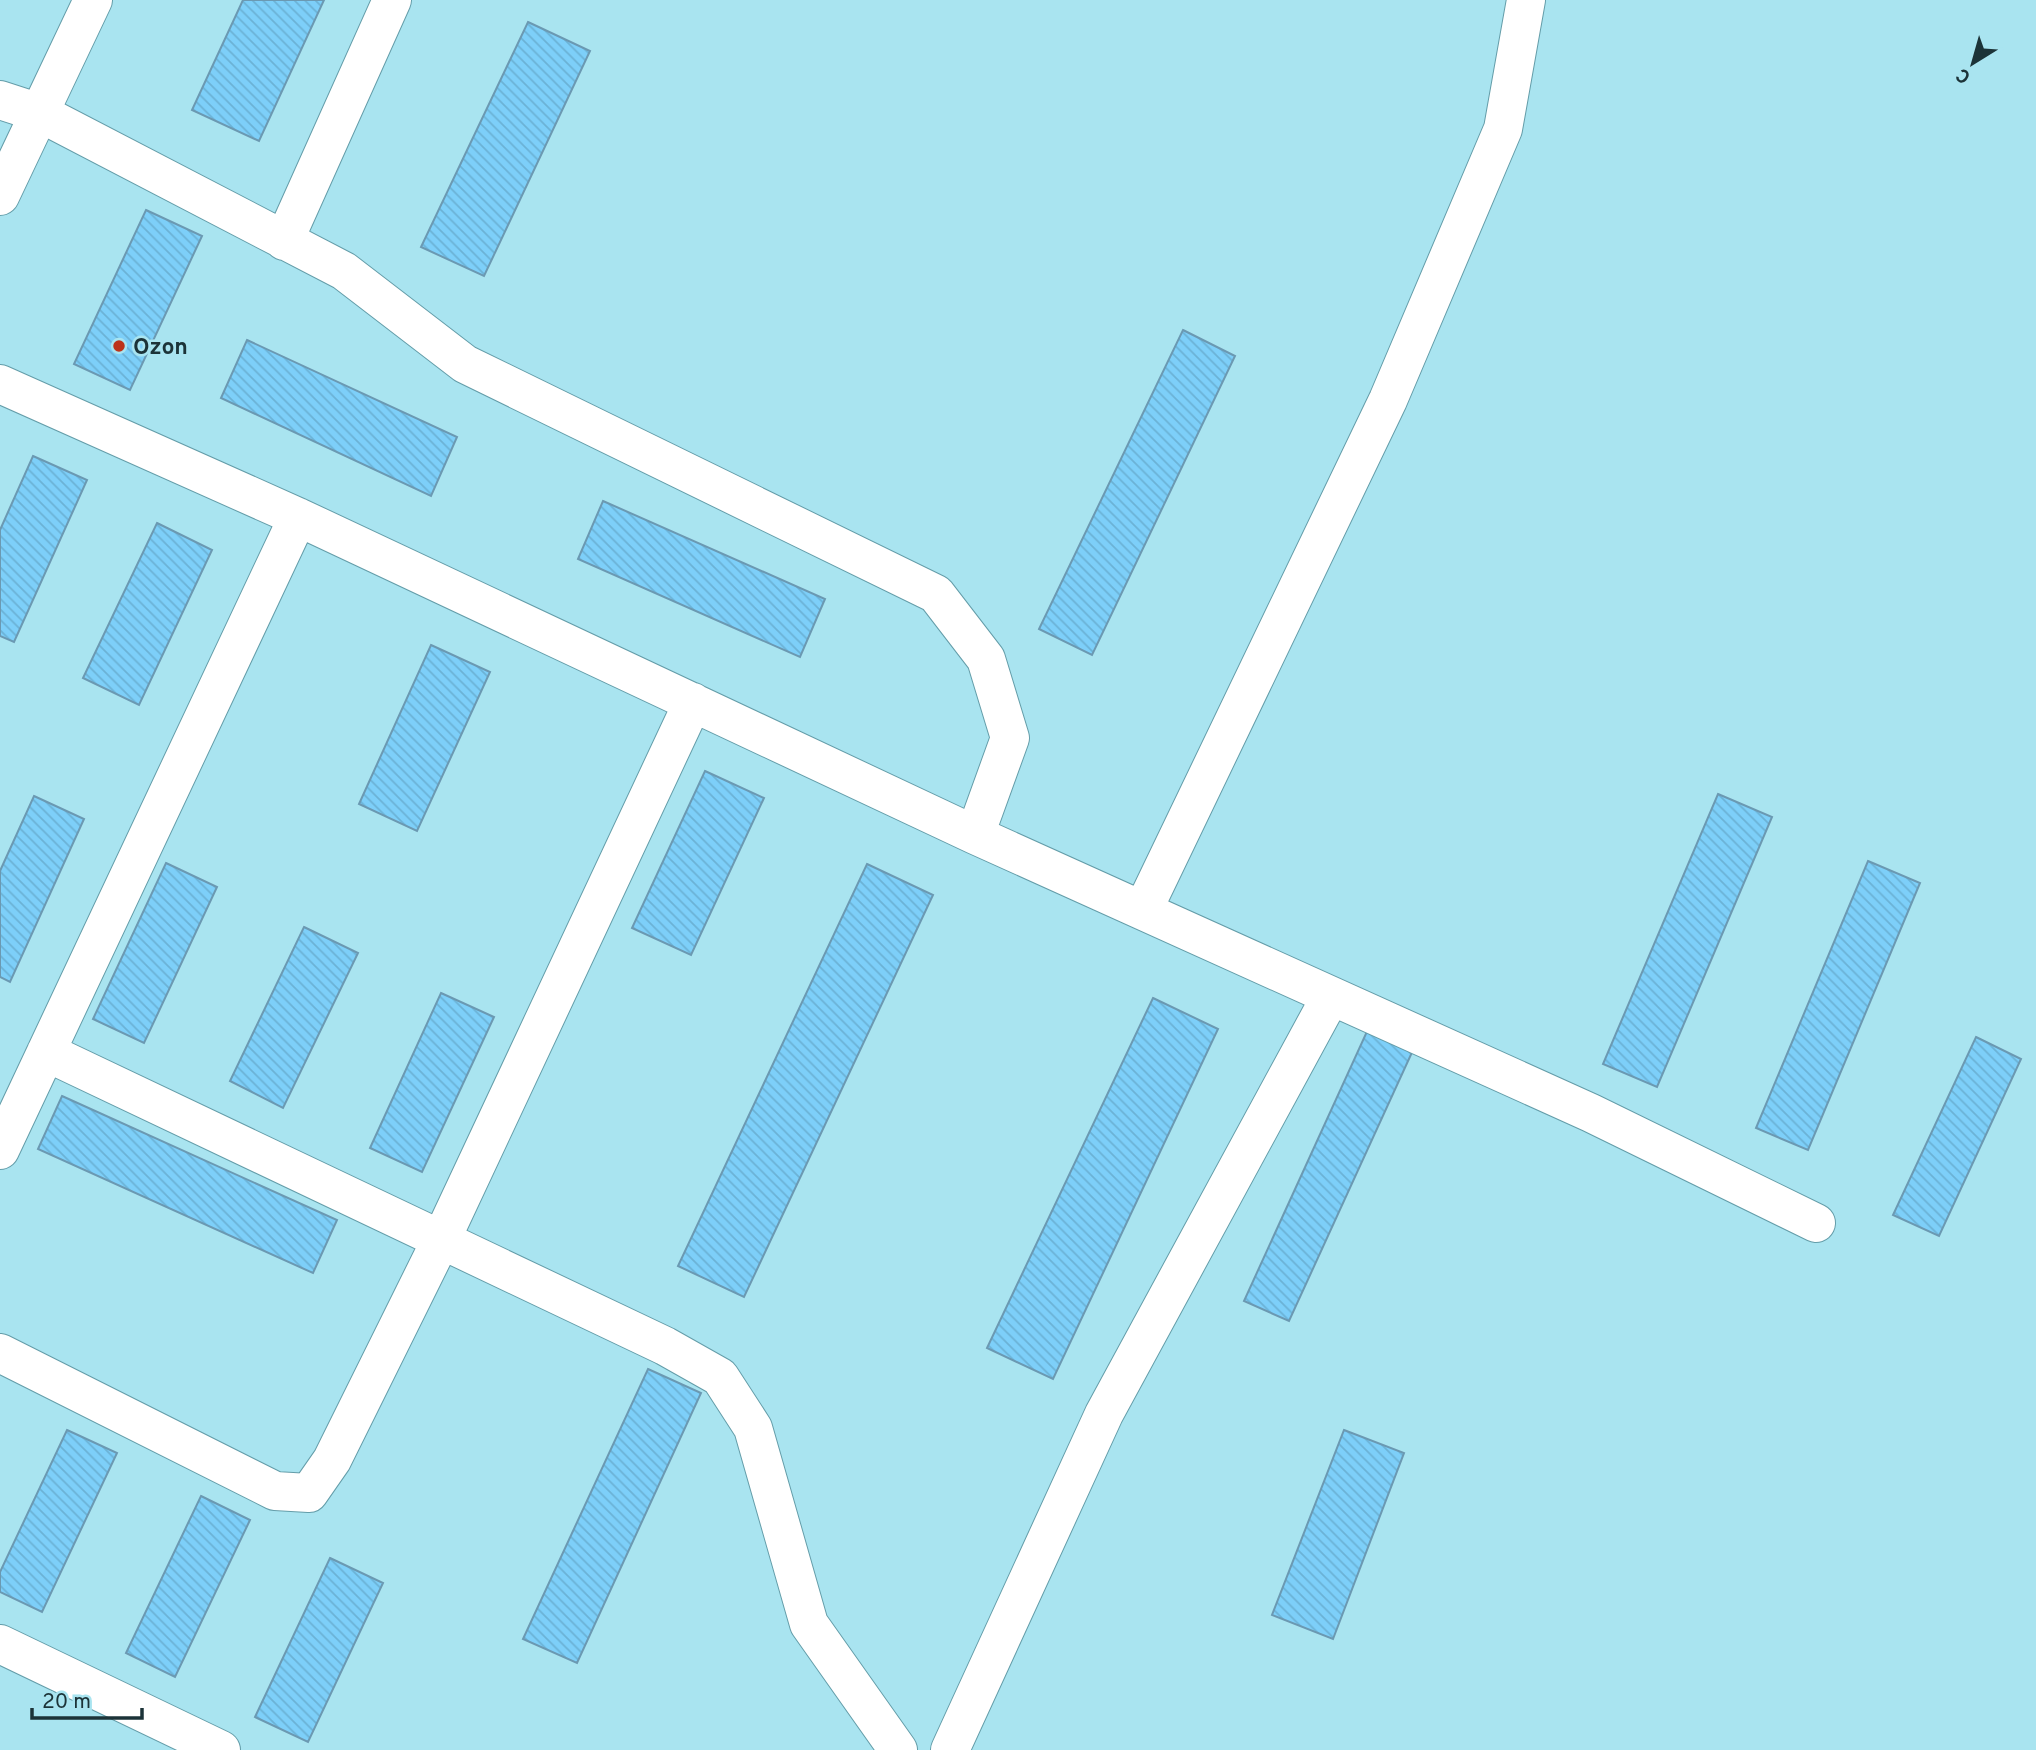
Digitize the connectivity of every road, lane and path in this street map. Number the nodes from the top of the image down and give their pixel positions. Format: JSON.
{"nodes":[{"id":1,"x":93,"y":0,"type":"edge"},
{"id":2,"x":392,"y":0,"type":"edge"},
{"id":3,"x":1526,"y":0,"type":"edge"},
{"id":4,"x":0,"y":100,"type":"edge"},
{"id":5,"x":40,"y":113,"type":"junction"},
{"id":6,"x":0,"y":196,"type":"edge"},
{"id":7,"x":284,"y":241,"type":"junction"},
{"id":8,"x":0,"y":384,"type":"edge"},
{"id":9,"x":298,"y":517,"type":"junction"},
{"id":10,"x":693,"y":702,"type":"junction"},
{"id":11,"x":975,"y":835,"type":"junction"},
{"id":12,"x":1143,"y":910,"type":"junction"},
{"id":13,"x":1331,"y":996,"type":"junction"},
{"id":14,"x":46,"y":1052,"type":"junction"},
{"id":15,"x":0,"y":1150,"type":"edge"},
{"id":16,"x":1816,"y":1223,"type":"dead end"},
{"id":17,"x":441,"y":1240,"type":"junction"},
{"id":18,"x":0,"y":1353,"type":"edge"},
{"id":19,"x":0,"y":1644,"type":"edge"},
{"id":20,"x":203,"y":1746,"type":"edge"},
{"id":21,"x":898,"y":1750,"type":"edge"},
{"id":22,"x":950,"y":1750,"type":"edge"}],
"edges":[{"from":1,"to":5,"type":"main road"},
{"from":2,"to":7,"type":"main road"},
{"from":3,"to":12,"type":"main road"},
{"from":4,"to":5,"type":"main road"},
{"from":5,"to":6,"type":"main road"},
{"from":5,"to":7,"type":"main road"},
{"from":7,"to":11,"type":"main road"},
{"from":8,"to":9,"type":"main road"},
{"from":9,"to":10,"type":"main road"},
{"from":9,"to":14,"type":"main road"},
{"from":10,"to":11,"type":"main road"},
{"from":10,"to":17,"type":"main road"},
{"from":11,"to":12,"type":"main road"},
{"from":12,"to":13,"type":"main road"},
{"from":13,"to":16,"type":"main road"},
{"from":13,"to":22,"type":"main road"},
{"from":14,"to":15,"type":"main road"},
{"from":14,"to":17,"type":"main road"},
{"from":17,"to":18,"type":"main road"},
{"from":17,"to":21,"type":"main road"},
{"from":19,"to":20,"type":"main road"}]}
